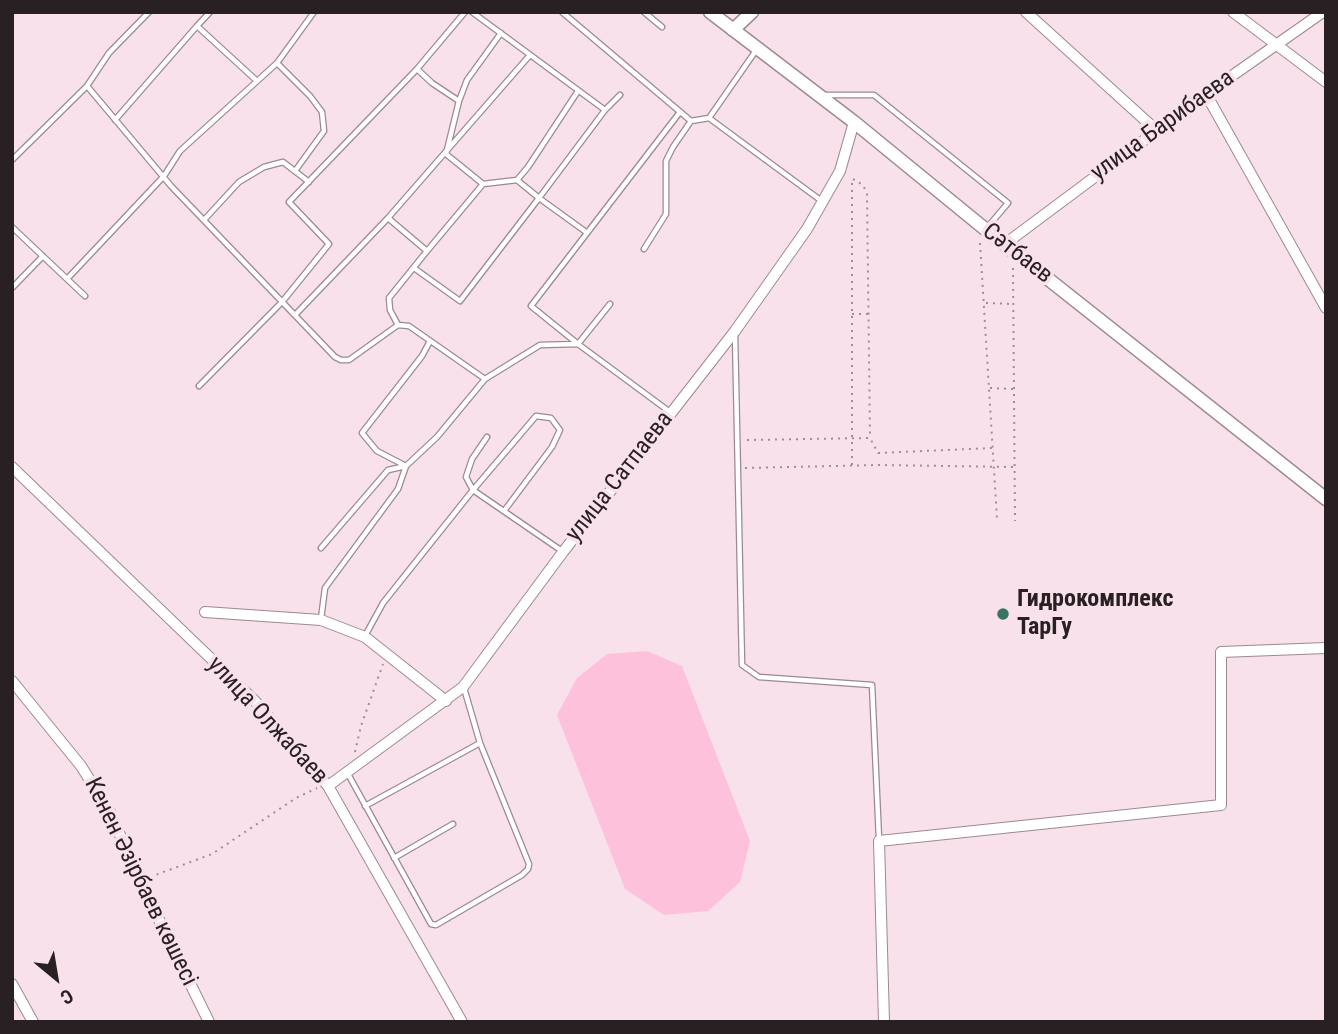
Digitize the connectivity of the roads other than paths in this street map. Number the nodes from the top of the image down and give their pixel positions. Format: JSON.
{"nodes":[{"id":1,"x":149,"y":12,"type":"edge"},
{"id":2,"x":210,"y":12,"type":"edge"},
{"id":3,"x":314,"y":12,"type":"edge"},
{"id":4,"x":465,"y":12,"type":"edge"},
{"id":5,"x":472,"y":12,"type":"edge"},
{"id":6,"x":562,"y":12,"type":"edge"},
{"id":7,"x":644,"y":12,"type":"edge"},
{"id":8,"x":710,"y":12,"type":"edge"},
{"id":9,"x":752,"y":12,"type":"edge"},
{"id":10,"x":1026,"y":12,"type":"edge"},
{"id":11,"x":1233,"y":12,"type":"edge"},
{"id":12,"x":1323,"y":12,"type":"edge"},
{"id":13,"x":197,"y":26,"type":"junction"},
{"id":14,"x":662,"y":27,"type":"dead end"},
{"id":15,"x":733,"y":30,"type":"junction"},
{"id":16,"x":501,"y":33,"type":"junction"},
{"id":17,"x":1275,"y":44,"type":"junction"},
{"id":18,"x":758,"y":48,"type":"junction"},
{"id":19,"x":530,"y":55,"type":"junction"},
{"id":20,"x":277,"y":63,"type":"junction"},
{"id":21,"x":417,"y":69,"type":"junction"},
{"id":22,"x":257,"y":81,"type":"junction"},
{"id":23,"x":1326,"y":82,"type":"edge"},
{"id":24,"x":87,"y":86,"type":"junction"},
{"id":25,"x":578,"y":91,"type":"junction"},
{"id":26,"x":1206,"y":94,"type":"junction"},
{"id":27,"x":620,"y":95,"type":"dead end"},
{"id":28,"x":820,"y":95,"type":"junction"},
{"id":29,"x":459,"y":101,"type":"junction"},
{"id":30,"x":605,"y":110,"type":"junction"},
{"id":31,"x":680,"y":111,"type":"junction"},
{"id":32,"x":709,"y":118,"type":"junction"},
{"id":33,"x":115,"y":120,"type":"junction"},
{"id":34,"x":691,"y":121,"type":"junction"},
{"id":35,"x":854,"y":122,"type":"junction"},
{"id":36,"x":1156,"y":130,"type":"junction"},
{"id":37,"x":446,"y":154,"type":"junction"},
{"id":38,"x":12,"y":160,"type":"edge"},
{"id":39,"x":295,"y":171,"type":"junction"},
{"id":40,"x":164,"y":176,"type":"junction"},
{"id":41,"x":517,"y":180,"type":"junction"},
{"id":42,"x":309,"y":182,"type":"junction"},
{"id":43,"x":483,"y":184,"type":"junction"},
{"id":44,"x":539,"y":198,"type":"junction"},
{"id":45,"x":824,"y":202,"type":"junction"},
{"id":46,"x":388,"y":218,"type":"junction"},
{"id":47,"x":204,"y":220,"type":"junction"},
{"id":48,"x":12,"y":227,"type":"edge"},
{"id":49,"x":982,"y":227,"type":"junction"},
{"id":50,"x":586,"y":232,"type":"junction"},
{"id":51,"x":1009,"y":247,"type":"junction"},
{"id":52,"x":643,"y":249,"type":"dead end"},
{"id":53,"x":427,"y":251,"type":"junction"},
{"id":54,"x":43,"y":256,"type":"junction"},
{"id":55,"x":415,"y":268,"type":"junction"},
{"id":56,"x":67,"y":279,"type":"junction"},
{"id":57,"x":12,"y":288,"type":"edge"},
{"id":58,"x":85,"y":296,"type":"dead end"},
{"id":59,"x":282,"y":302,"type":"junction"},
{"id":60,"x":610,"y":304,"type":"dead end"},
{"id":61,"x":1326,"y":308,"type":"edge"},
{"id":62,"x":295,"y":315,"type":"junction"},
{"id":63,"x":398,"y":325,"type":"junction"},
{"id":64,"x":735,"y":331,"type":"junction"},
{"id":65,"x":430,"y":341,"type":"junction"},
{"id":66,"x":578,"y":344,"type":"junction"},
{"id":67,"x":485,"y":379,"type":"junction"},
{"id":68,"x":199,"y":386,"type":"dead end"},
{"id":69,"x":670,"y":412,"type":"junction"},
{"id":70,"x":487,"y":437,"type":"dead end"},
{"id":71,"x":406,"y":466,"type":"junction"},
{"id":72,"x":12,"y":467,"type":"edge"},
{"id":73,"x":473,"y":490,"type":"junction"},
{"id":74,"x":1325,"y":500,"type":"edge"},
{"id":75,"x":504,"y":511,"type":"junction"},
{"id":76,"x":321,"y":548,"type":"dead end"},
{"id":77,"x":563,"y":552,"type":"junction"},
{"id":78,"x":205,"y":612,"type":"dead end"},
{"id":79,"x":321,"y":620,"type":"junction"},
{"id":80,"x":365,"y":637,"type":"junction"},
{"id":81,"x":1326,"y":648,"type":"edge"},
{"id":82,"x":12,"y":681,"type":"edge"},
{"id":83,"x":463,"y":687,"type":"junction"},
{"id":84,"x":446,"y":701,"type":"junction"},
{"id":85,"x":480,"y":743,"type":"junction"},
{"id":86,"x":348,"y":774,"type":"junction"},
{"id":87,"x":328,"y":786,"type":"junction"},
{"id":88,"x":365,"y":806,"type":"junction"},
{"id":89,"x":453,"y":824,"type":"dead end"},
{"id":90,"x":879,"y":841,"type":"junction"},
{"id":91,"x":394,"y":859,"type":"junction"},
{"id":92,"x":12,"y":984,"type":"edge"},
{"id":93,"x":33,"y":1022,"type":"edge"},
{"id":94,"x":209,"y":1022,"type":"edge"},
{"id":95,"x":462,"y":1022,"type":"edge"},
{"id":96,"x":884,"y":1022,"type":"edge"}],
"edges":[{"from":1,"to":24,"type":"lane"},
{"from":2,"to":13,"type":"lane"},
{"from":3,"to":20,"type":"lane"},
{"from":4,"to":21,"type":"lane"},
{"from":5,"to":16,"type":"lane"},
{"from":6,"to":31,"type":"lane"},
{"from":7,"to":14,"type":"lane"},
{"from":8,"to":15,"type":"street","name":"Сәтбаев"},
{"from":9,"to":15,"type":"street"},
{"from":10,"to":36,"type":"street"},
{"from":11,"to":17,"type":"street"},
{"from":12,"to":17,"type":"street","name":"улица Барибаева"},
{"from":13,"to":22,"type":"lane"},
{"from":13,"to":33,"type":"lane"},
{"from":15,"to":18,"type":"street","name":"Сәтбаев"},
{"from":16,"to":19,"type":"lane"},
{"from":16,"to":29,"type":"lane"},
{"from":17,"to":23,"type":"street"},
{"from":17,"to":26,"type":"street","name":"улица Барибаева"},
{"from":18,"to":28,"type":"street","name":"Сәтбаев"},
{"from":18,"to":32,"type":"lane"},
{"from":19,"to":25,"type":"lane"},
{"from":19,"to":37,"type":"lane"},
{"from":20,"to":22,"type":"lane"},
{"from":20,"to":39,"type":"lane"},
{"from":21,"to":29,"type":"lane"},
{"from":21,"to":42,"type":"lane"},
{"from":22,"to":40,"type":"lane"},
{"from":24,"to":33,"type":"lane"},
{"from":24,"to":38,"type":"lane"},
{"from":25,"to":30,"type":"lane"},
{"from":25,"to":41,"type":"lane"},
{"from":26,"to":36,"type":"street","name":"улица Барибаева"},
{"from":26,"to":61,"type":"street"},
{"from":27,"to":30,"type":"lane"},
{"from":28,"to":35,"type":"street","name":"Сәтбаев"},
{"from":28,"to":49,"type":"lane"},
{"from":29,"to":37,"type":"lane"},
{"from":30,"to":44,"type":"lane"},
{"from":31,"to":34,"type":"lane"},
{"from":31,"to":50,"type":"lane"},
{"from":32,"to":34,"type":"lane"},
{"from":32,"to":45,"type":"lane"},
{"from":33,"to":40,"type":"lane"},
{"from":34,"to":52,"type":"lane"},
{"from":35,"to":45,"type":"street","name":"улица Сатпаева"},
{"from":35,"to":49,"type":"street","name":"Сәтбаев"},
{"from":36,"to":51,"type":"street","name":"улица Барибаева"},
{"from":37,"to":43,"type":"lane"},
{"from":37,"to":46,"type":"lane"},
{"from":39,"to":42,"type":"lane"},
{"from":39,"to":47,"type":"lane"},
{"from":40,"to":47,"type":"lane"},
{"from":40,"to":56,"type":"lane"},
{"from":41,"to":43,"type":"lane"},
{"from":41,"to":44,"type":"lane"},
{"from":42,"to":59,"type":"lane"},
{"from":43,"to":53,"type":"lane"},
{"from":44,"to":50,"type":"lane"},
{"from":44,"to":55,"type":"lane"},
{"from":45,"to":64,"type":"street","name":"улица Сатпаева"},
{"from":46,"to":53,"type":"lane"},
{"from":46,"to":62,"type":"lane"},
{"from":47,"to":59,"type":"lane"},
{"from":48,"to":54,"type":"lane"},
{"from":49,"to":51,"type":"street","name":"Сәтбаев"},
{"from":50,"to":66,"type":"lane"},
{"from":51,"to":74,"type":"street","name":"Сәтбаев"},
{"from":53,"to":55,"type":"lane"},
{"from":54,"to":56,"type":"lane"},
{"from":54,"to":57,"type":"lane"},
{"from":55,"to":63,"type":"lane"},
{"from":56,"to":58,"type":"lane"},
{"from":59,"to":62,"type":"lane"},
{"from":59,"to":68,"type":"lane"},
{"from":60,"to":66,"type":"lane"},
{"from":62,"to":63,"type":"lane"},
{"from":63,"to":65,"type":"lane"},
{"from":64,"to":69,"type":"street","name":"улица Сатпаева"},
{"from":64,"to":90,"type":"lane"},
{"from":65,"to":67,"type":"lane"},
{"from":65,"to":71,"type":"lane"},
{"from":66,"to":67,"type":"lane"},
{"from":66,"to":69,"type":"lane"},
{"from":67,"to":71,"type":"lane"},
{"from":69,"to":77,"type":"street","name":"улица Сатпаева"},
{"from":70,"to":73,"type":"lane"},
{"from":71,"to":76,"type":"lane"},
{"from":71,"to":79,"type":"lane"},
{"from":72,"to":87,"type":"street","name":"улица Олжабаев"},
{"from":73,"to":75,"type":"lane"},
{"from":73,"to":75,"type":"lane"},
{"from":73,"to":80,"type":"lane"},
{"from":75,"to":77,"type":"lane"},
{"from":77,"to":83,"type":"street","name":"улица Сатпаева"},
{"from":78,"to":79,"type":"street"},
{"from":79,"to":80,"type":"street"},
{"from":80,"to":84,"type":"street"},
{"from":81,"to":90,"type":"street"},
{"from":82,"to":94,"type":"street","name":"Кенен Әзірбаев көшесі"},
{"from":83,"to":84,"type":"street","name":"улица Сатпаева"},
{"from":83,"to":85,"type":"lane"},
{"from":84,"to":86,"type":"street","name":"улица Сатпаева"},
{"from":85,"to":88,"type":"lane"},
{"from":85,"to":91,"type":"lane"},
{"from":86,"to":87,"type":"street","name":"улица Сатпаева"},
{"from":86,"to":88,"type":"lane"},
{"from":87,"to":95,"type":"street","name":"улица Олжабаев"},
{"from":88,"to":91,"type":"lane"},
{"from":89,"to":91,"type":"lane"},
{"from":90,"to":96,"type":"street"},
{"from":92,"to":93,"type":"street"}]}
